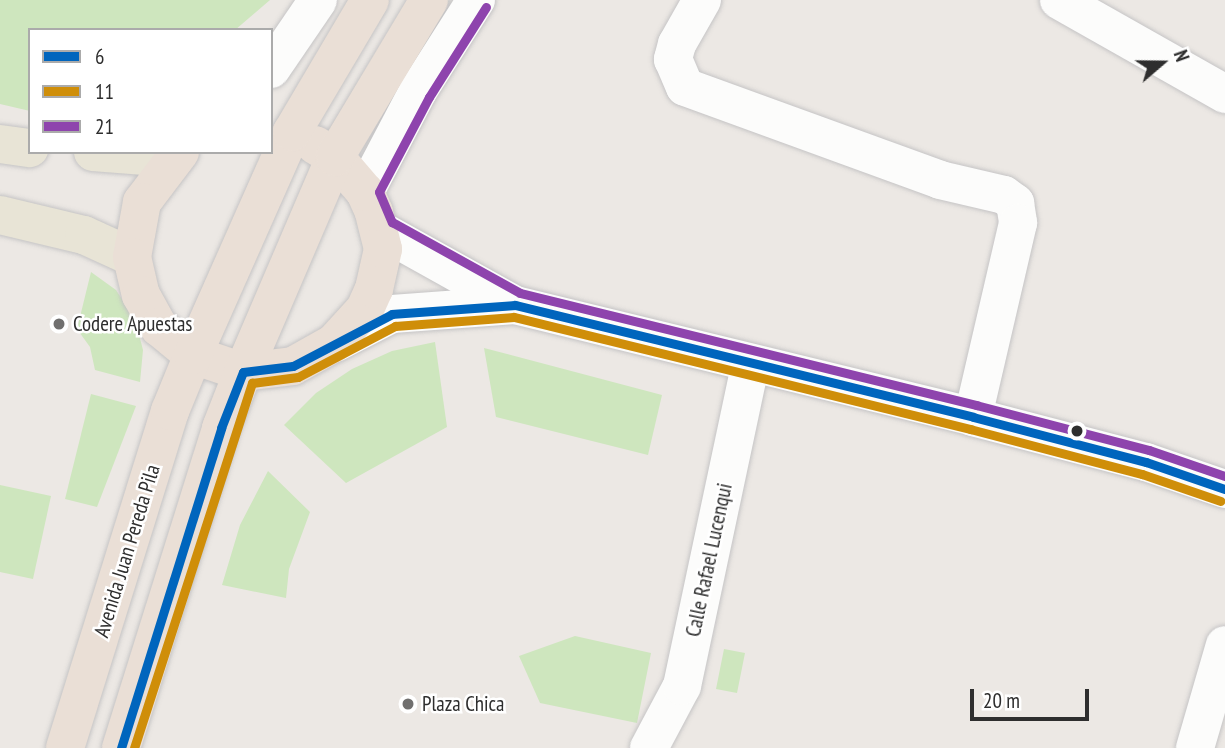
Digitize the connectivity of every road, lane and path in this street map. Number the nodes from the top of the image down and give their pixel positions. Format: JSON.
{"nodes":[{"id":1,"x":318,"y":0,"type":"edge"},
{"id":2,"x":370,"y":0,"type":"edge"},
{"id":3,"x":429,"y":0,"type":"edge"},
{"id":4,"x":476,"y":0,"type":"edge"},
{"id":5,"x":702,"y":0,"type":"edge"},
{"id":6,"x":1059,"y":0,"type":"edge"},
{"id":7,"x":273,"y":66,"type":"edge"},
{"id":8,"x":1225,"y":94,"type":"edge"},
{"id":9,"x":282,"y":130,"type":"edge"},
{"id":10,"x":0,"y":144,"type":"edge"},
{"id":11,"x":28,"y":148,"type":"edge"},
{"id":12,"x":273,"y":153,"type":"edge"},
{"id":13,"x":148,"y":154,"type":"edge"},
{"id":14,"x":273,"y":154,"type":"edge"},
{"id":15,"x":175,"y":155,"type":"edge"},
{"id":16,"x":335,"y":157,"type":"junction"},
{"id":17,"x":365,"y":191,"type":"junction"},
{"id":18,"x":0,"y":215,"type":"edge"},
{"id":19,"x":382,"y":231,"type":"junction"},
{"id":20,"x":132,"y":257,"type":"junction"},
{"id":21,"x":515,"y":305,"type":"junction"},
{"id":22,"x":334,"y":343,"type":"junction"},
{"id":23,"x":193,"y":355,"type":"junction"},
{"id":24,"x":750,"y":365,"type":"junction"},
{"id":25,"x":243,"y":372,"type":"junction"},
{"id":26,"x":973,"y":417,"type":"junction"},
{"id":27,"x":1225,"y":489,"type":"edge"},
{"id":28,"x":1225,"y":645,"type":"edge"},
{"id":29,"x":65,"y":748,"type":"edge"},
{"id":30,"x":121,"y":748,"type":"edge"},
{"id":31,"x":649,"y":748,"type":"edge"},
{"id":32,"x":1195,"y":748,"type":"edge"}],
"edges":[{"from":1,"to":7,"type":"street"},
{"from":2,"to":9,"type":"highway","name":"Avenida Juan Pereda Pila"},
{"from":3,"to":16,"type":"highway"},
{"from":4,"to":17,"type":"street"},
{"from":5,"to":26,"type":"street"},
{"from":6,"to":8,"type":"street"},
{"from":9,"to":12,"type":"highway","name":"Avenida Juan Pereda Pila"},
{"from":9,"to":16,"type":"highway"},
{"from":10,"to":11,"type":"main road"},
{"from":13,"to":15,"type":"main road"},
{"from":14,"to":23,"type":"highway","name":"Avenida Juan Pereda Pila"},
{"from":15,"to":20,"type":"highway"},
{"from":16,"to":17,"type":"highway"},
{"from":16,"to":25,"type":"highway"},
{"from":17,"to":19,"type":"highway"},
{"from":18,"to":20,"type":"main road"},
{"from":19,"to":21,"type":"street"},
{"from":19,"to":22,"type":"highway"},
{"from":20,"to":23,"type":"highway"},
{"from":21,"to":22,"type":"street"},
{"from":21,"to":24,"type":"street"},
{"from":22,"to":25,"type":"highway"},
{"from":23,"to":25,"type":"highway"},
{"from":23,"to":29,"type":"highway","name":"Avenida Juan Pereda Pila"},
{"from":24,"to":26,"type":"street"},
{"from":24,"to":31,"type":"street","name":"Calle Rafael Lucenqui"},
{"from":25,"to":30,"type":"highway"},
{"from":26,"to":27,"type":"street"},
{"from":28,"to":32,"type":"street"}]}
